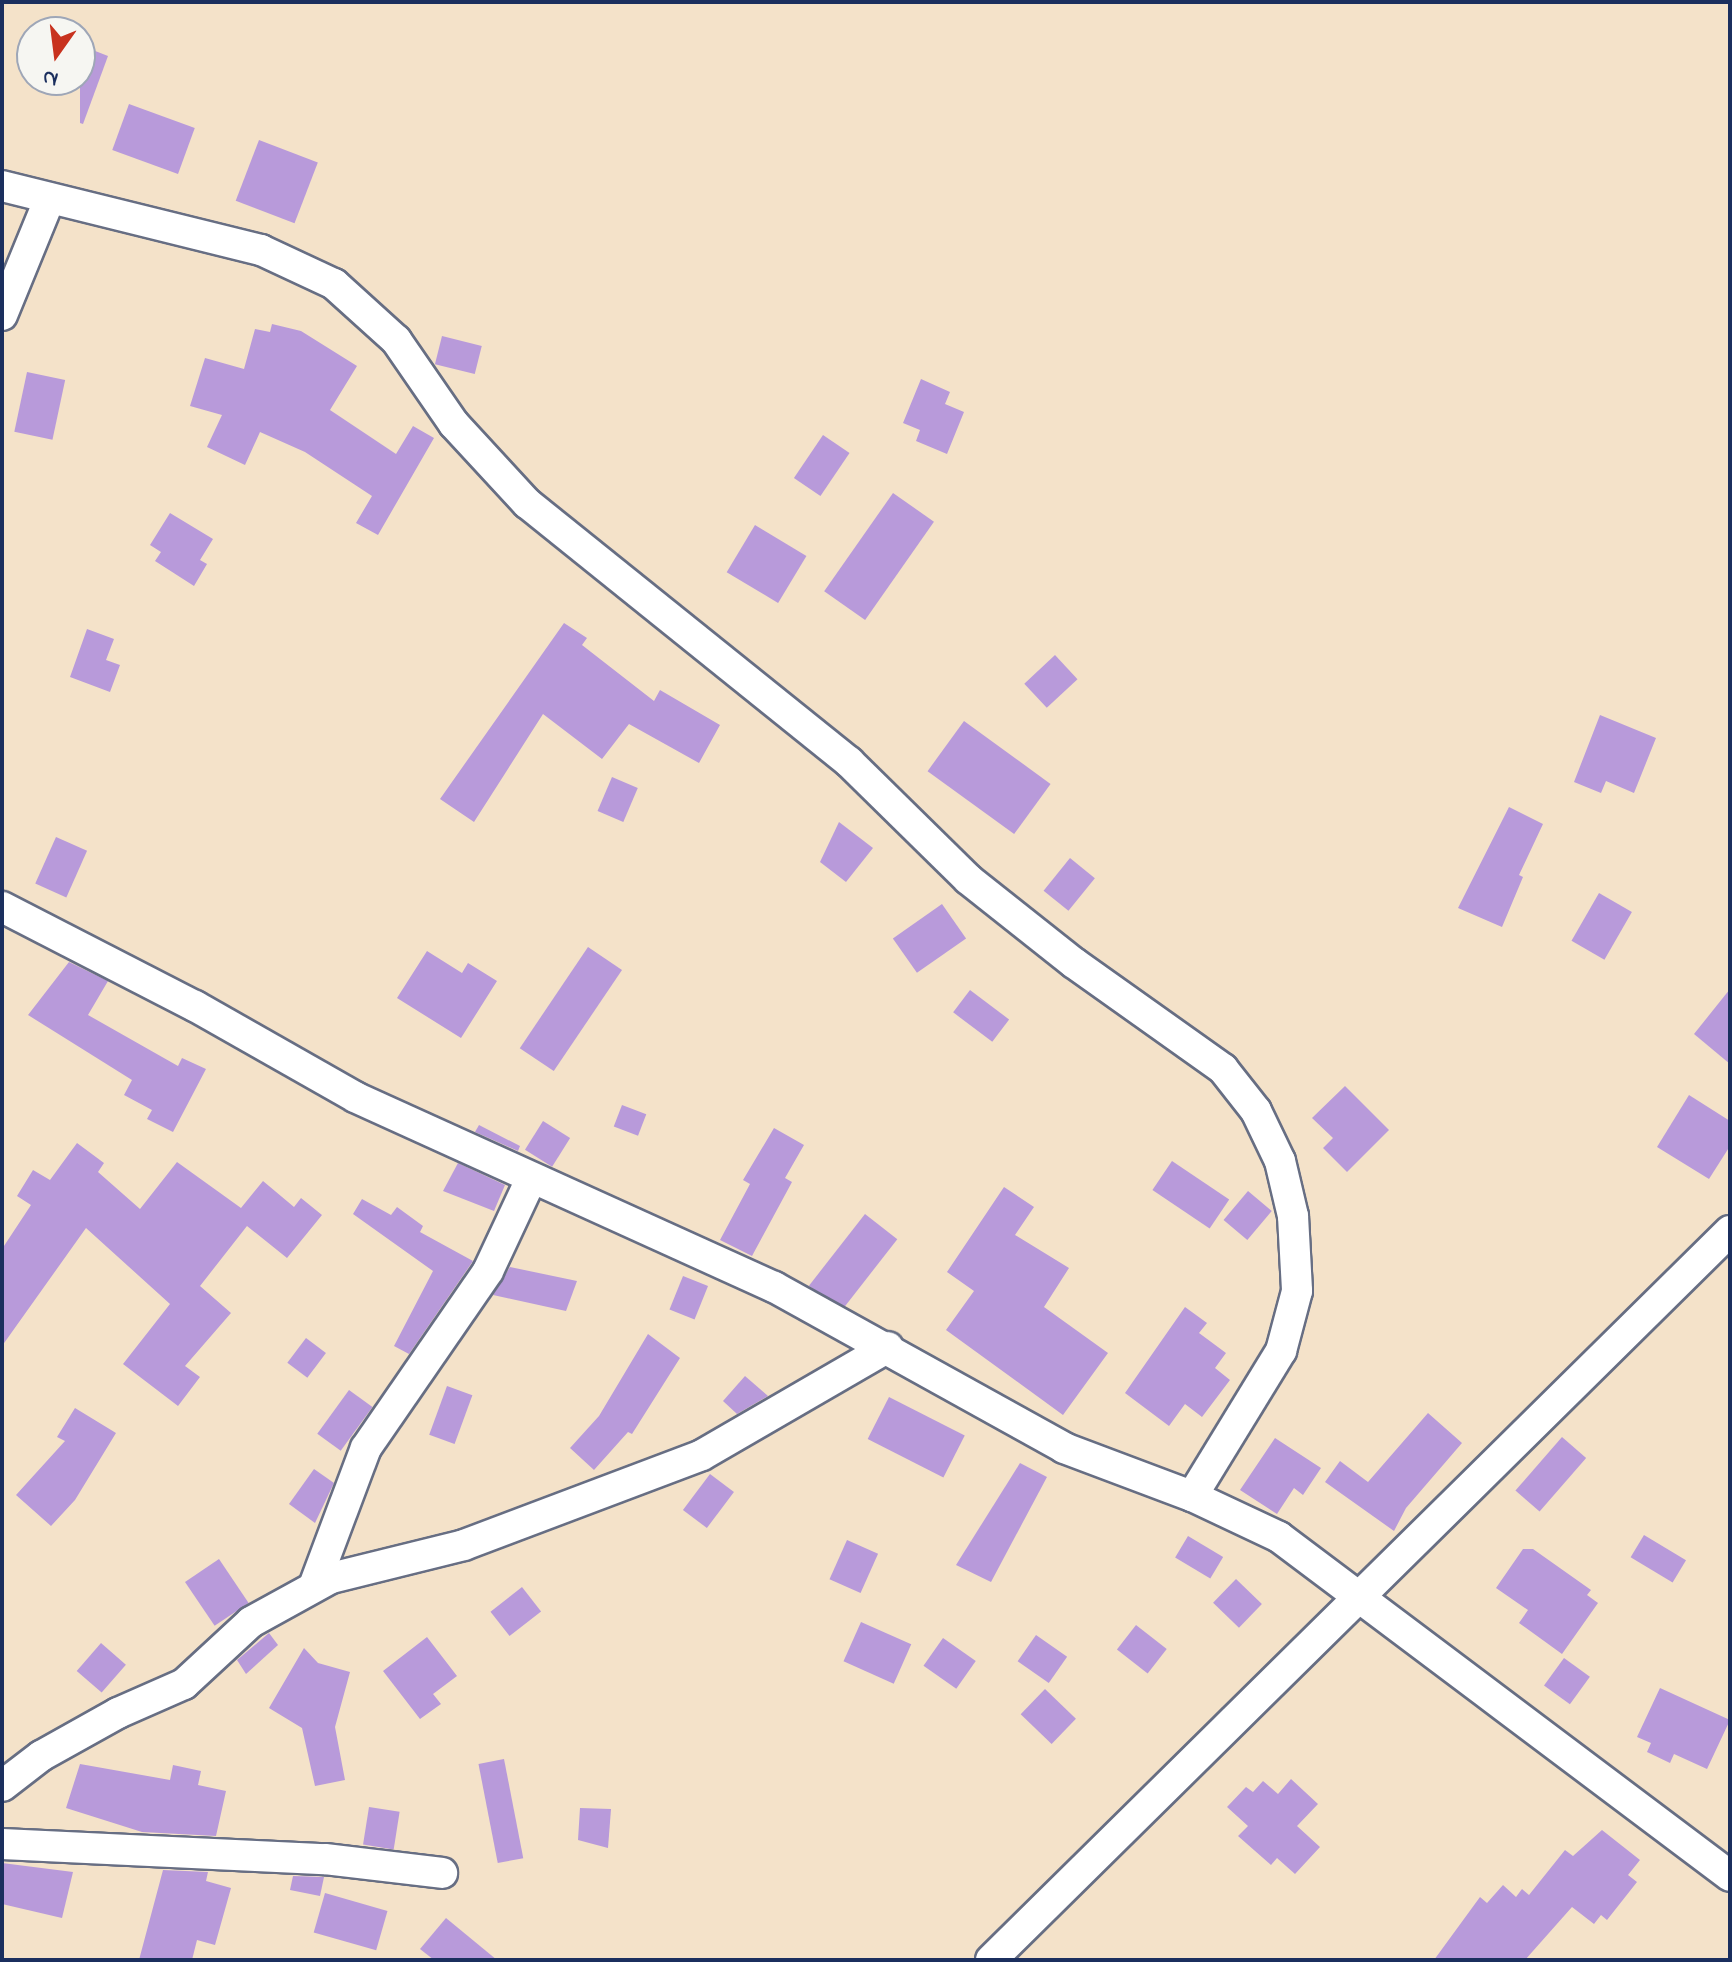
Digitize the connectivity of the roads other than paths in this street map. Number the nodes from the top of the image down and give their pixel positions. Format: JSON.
{"nodes":[{"id":1,"x":2,"y":186,"type":"edge"},
{"id":2,"x":50,"y":198,"type":"junction"},
{"id":3,"x":2,"y":315,"type":"edge"},
{"id":4,"x":2,"y":907,"type":"edge"},
{"id":5,"x":531,"y":1179,"type":"junction"},
{"id":6,"x":1730,"y":1231,"type":"edge"},
{"id":7,"x":888,"y":1347,"type":"junction"},
{"id":8,"x":1192,"y":1496,"type":"junction"},
{"id":9,"x":314,"y":1586,"type":"junction"},
{"id":10,"x":1357,"y":1600,"type":"junction"},
{"id":11,"x":2,"y":1786,"type":"edge"},
{"id":12,"x":2,"y":1844,"type":"edge"},
{"id":13,"x":442,"y":1873,"type":"dead end"},
{"id":14,"x":1730,"y":1876,"type":"edge"},
{"id":15,"x":991,"y":1960,"type":"edge"}],
"edges":[{"from":1,"to":2,"type":"street"},
{"from":2,"to":3,"type":"street"},
{"from":2,"to":8,"type":"street"},
{"from":4,"to":5,"type":"street"},
{"from":5,"to":7,"type":"street"},
{"from":5,"to":9,"type":"street"},
{"from":6,"to":10,"type":"street"},
{"from":7,"to":8,"type":"street"},
{"from":7,"to":9,"type":"street"},
{"from":8,"to":10,"type":"street"},
{"from":9,"to":11,"type":"street"},
{"from":10,"to":14,"type":"street"},
{"from":10,"to":15,"type":"street"},
{"from":12,"to":13,"type":"street"}]}
